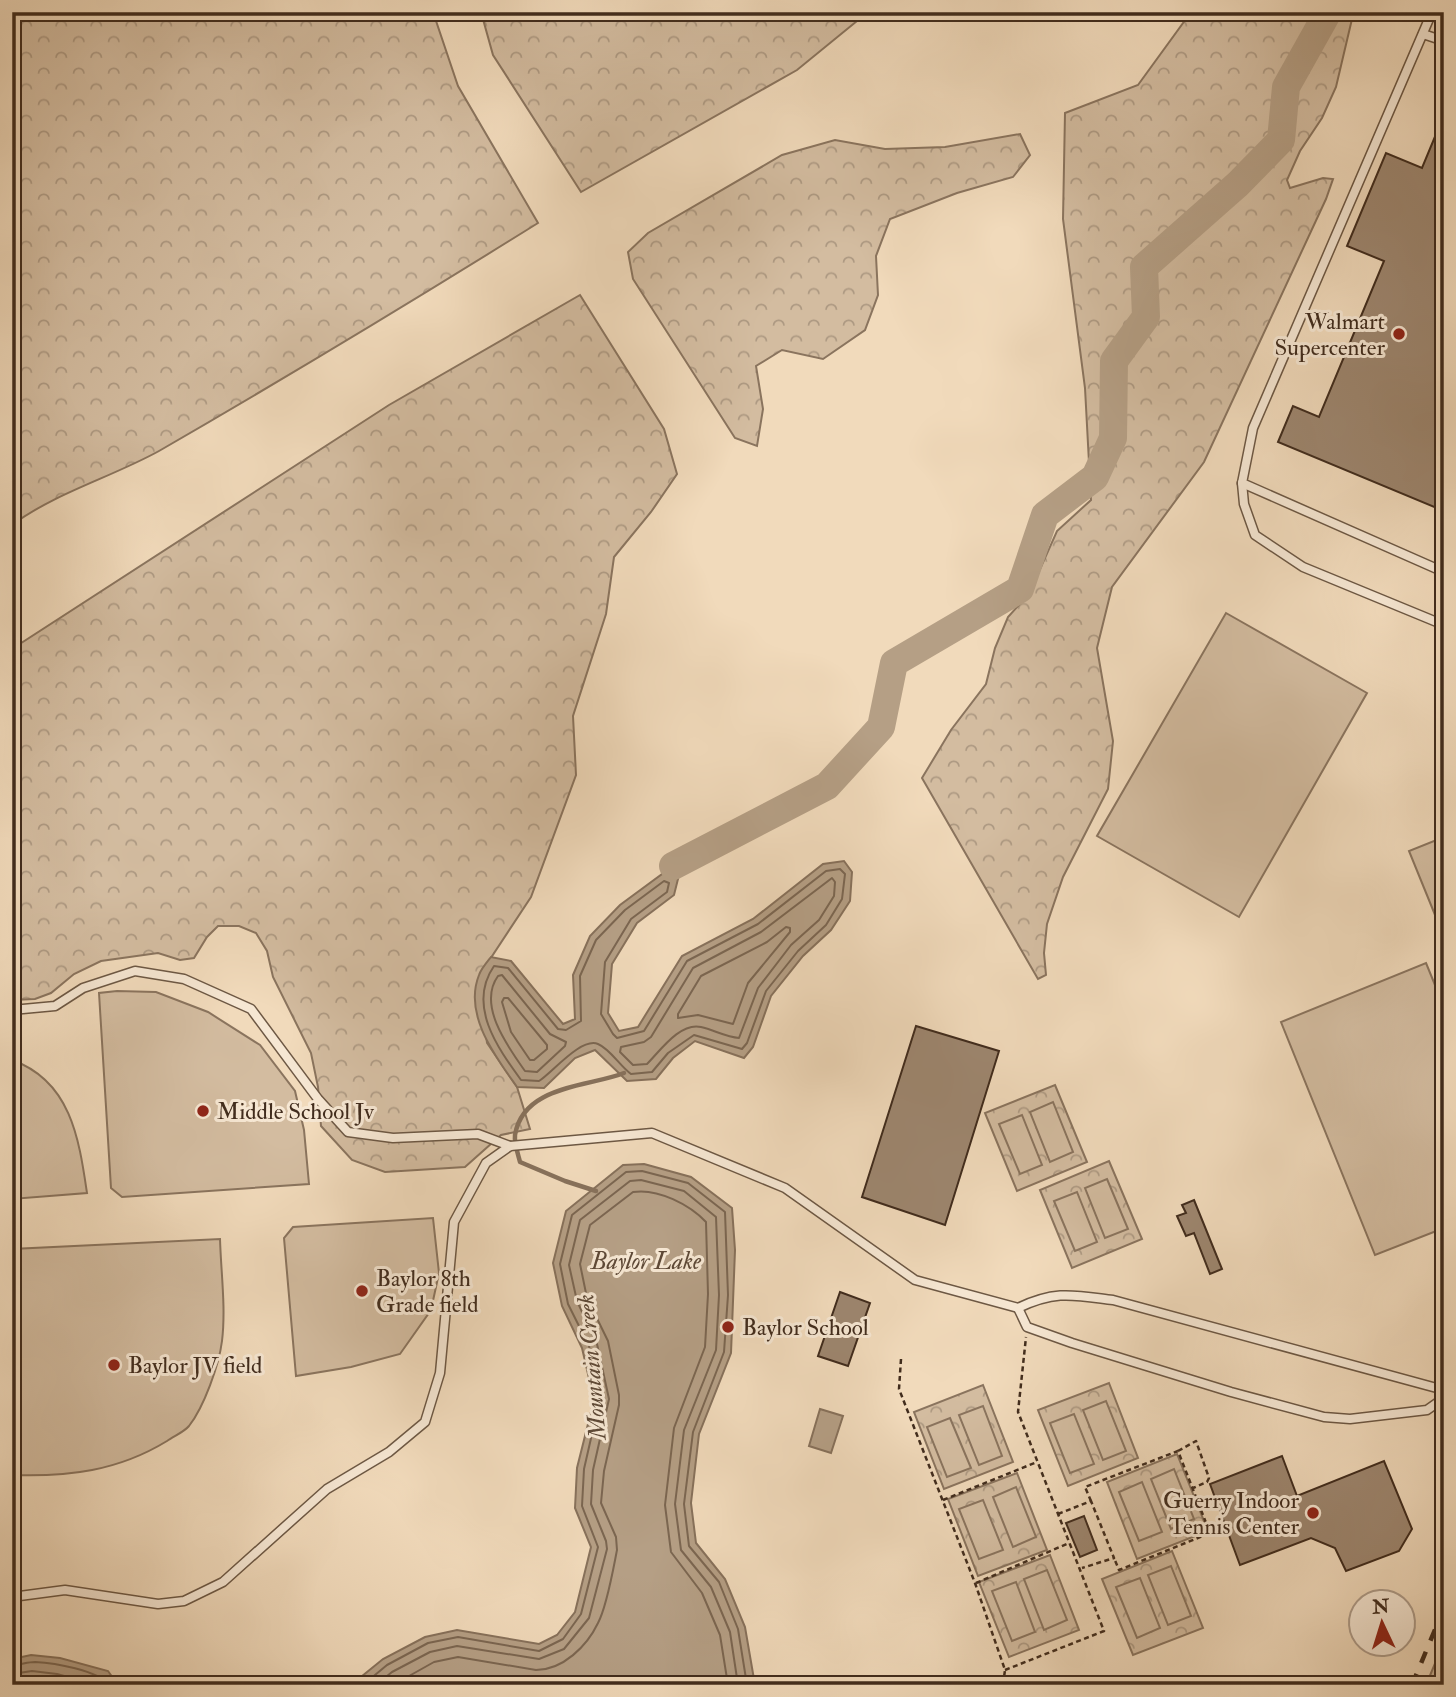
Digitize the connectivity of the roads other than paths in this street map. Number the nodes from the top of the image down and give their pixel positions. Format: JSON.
{"nodes":[{"id":1,"x":1432,"y":12,"type":"edge"},
{"id":2,"x":1423,"y":34,"type":"junction"},
{"id":3,"x":1444,"y":41,"type":"edge"},
{"id":4,"x":1242,"y":483,"type":"junction"},
{"id":5,"x":1444,"y":572,"type":"edge"},
{"id":6,"x":1444,"y":625,"type":"edge"},
{"id":7,"x":12,"y":1010,"type":"edge"},
{"id":8,"x":510,"y":1146,"type":"junction"},
{"id":9,"x":1018,"y":1308,"type":"junction"},
{"id":10,"x":1444,"y":1390,"type":"edge"},
{"id":11,"x":1444,"y":1398,"type":"edge"},
{"id":12,"x":12,"y":1597,"type":"edge"}],
"edges":[{"from":1,"to":2,"type":"lane"},
{"from":2,"to":3,"type":"lane"},
{"from":2,"to":4,"type":"lane"},
{"from":4,"to":5,"type":"lane"},
{"from":4,"to":6,"type":"lane"},
{"from":7,"to":8,"type":"lane"},
{"from":8,"to":9,"type":"lane"},
{"from":8,"to":12,"type":"lane"},
{"from":9,"to":10,"type":"lane"},
{"from":9,"to":11,"type":"lane"}]}
